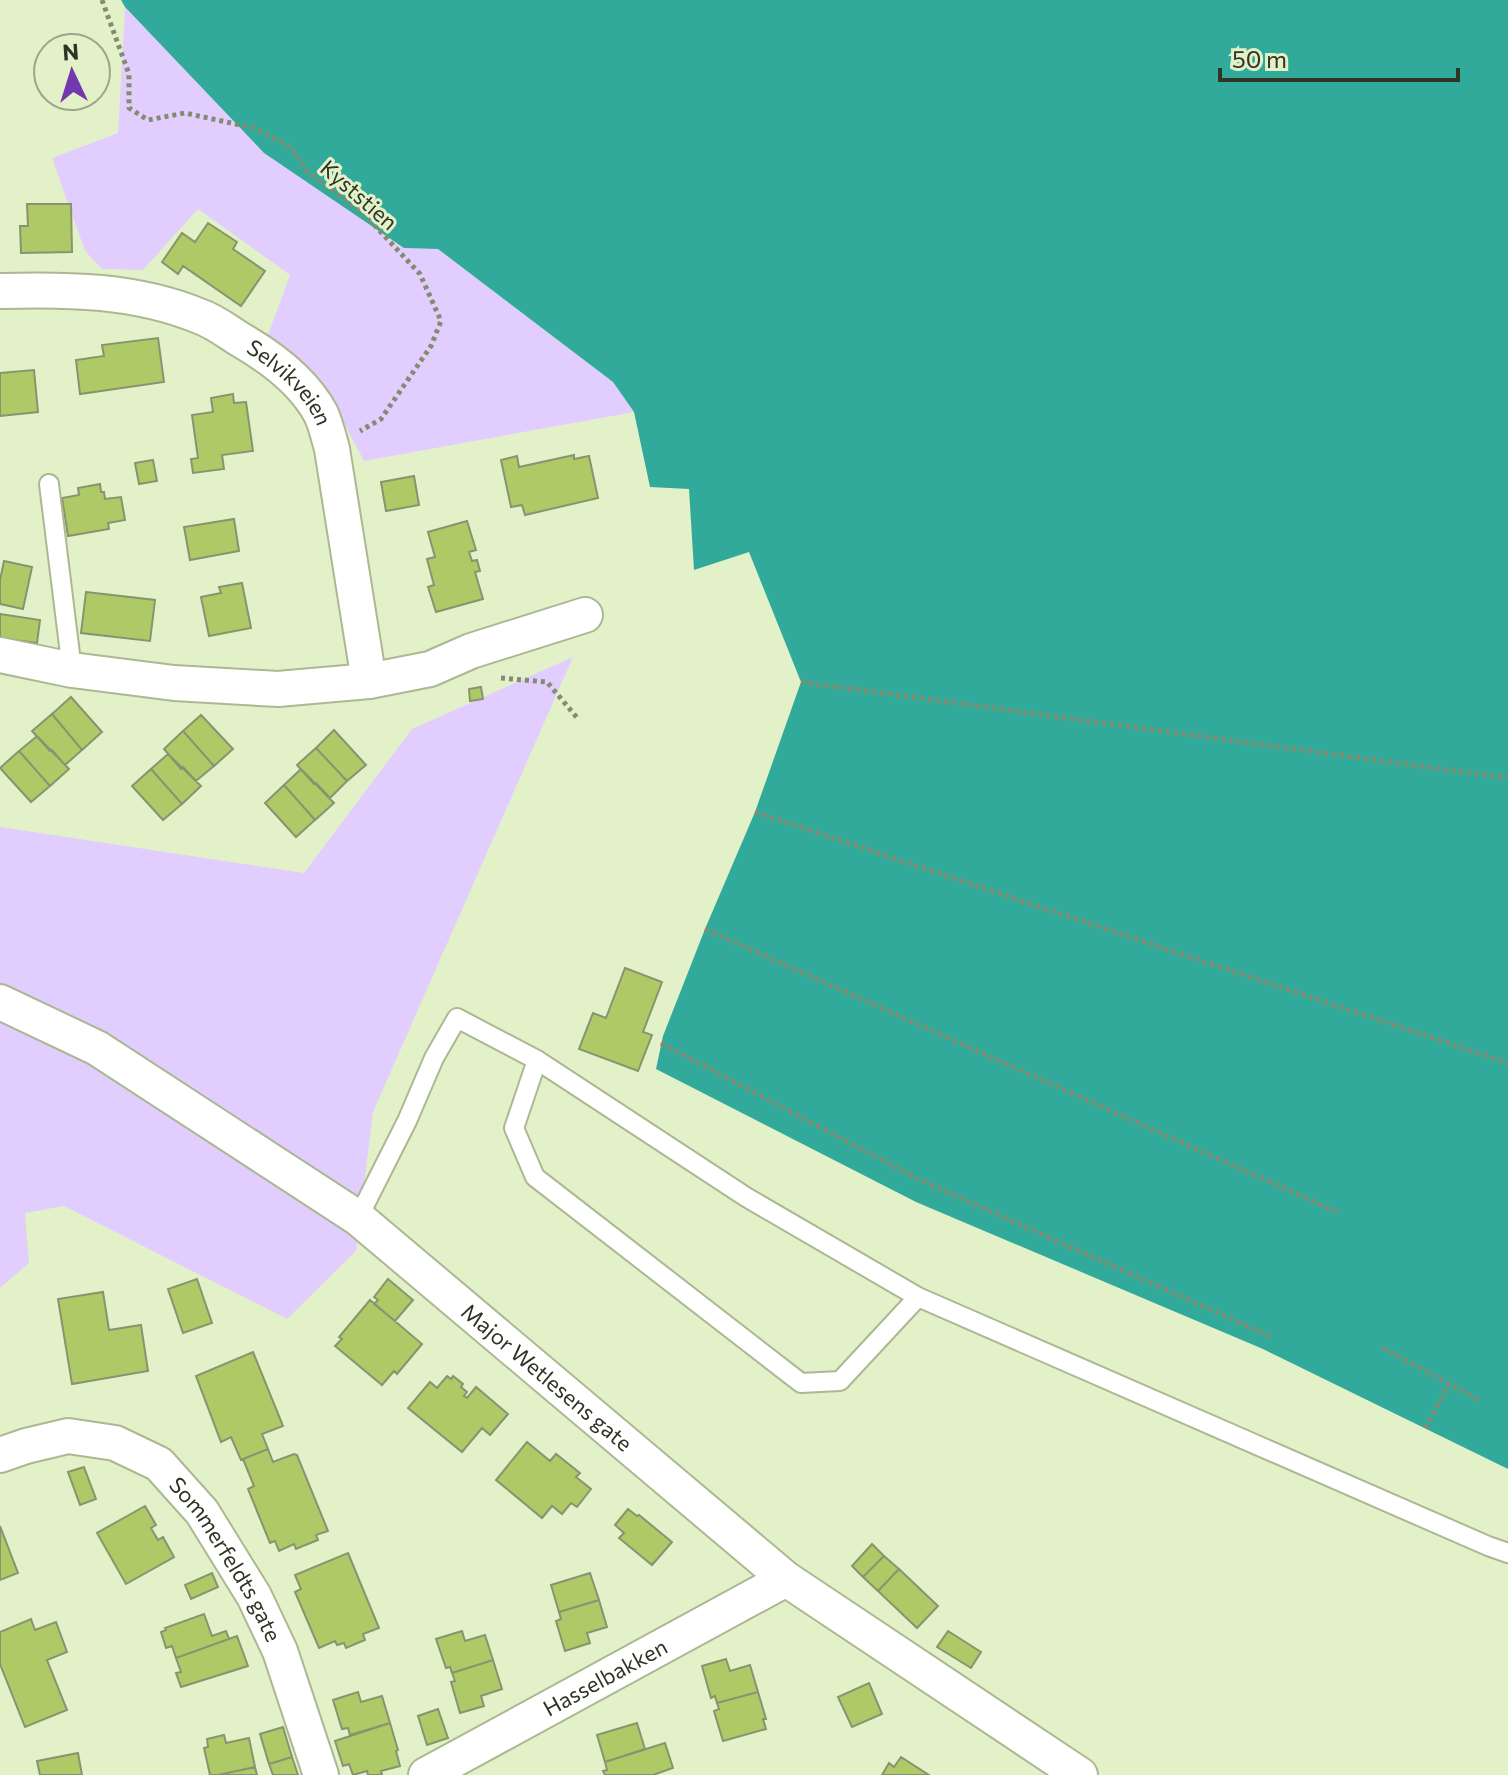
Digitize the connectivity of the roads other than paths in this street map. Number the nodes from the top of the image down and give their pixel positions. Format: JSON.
{"nodes":[{"id":1,"x":0,"y":291,"type":"edge"},
{"id":2,"x":49,"y":484,"type":"dead end"},
{"id":3,"x":585,"y":615,"type":"dead end"},
{"id":4,"x":0,"y":655,"type":"edge"},
{"id":5,"x":72,"y":670,"type":"junction"},
{"id":6,"x":369,"y":681,"type":"junction"},
{"id":7,"x":0,"y":1002,"type":"edge"},
{"id":8,"x":537,"y":1060,"type":"junction"},
{"id":9,"x":358,"y":1218,"type":"junction"},
{"id":10,"x":918,"y":1297,"type":"junction"},
{"id":11,"x":0,"y":1455,"type":"edge"},
{"id":12,"x":1508,"y":1553,"type":"edge"},
{"id":13,"x":786,"y":1579,"type":"junction"},
{"id":14,"x":321,"y":1775,"type":"edge"},
{"id":15,"x":426,"y":1775,"type":"edge"},
{"id":16,"x":1080,"y":1775,"type":"edge"}],
"edges":[{"from":1,"to":6,"type":"street","name":"Selvikveien"},
{"from":2,"to":5,"type":"lane"},
{"from":3,"to":6,"type":"street"},
{"from":4,"to":5,"type":"street"},
{"from":5,"to":6,"type":"street"},
{"from":7,"to":9,"type":"street","name":"Major Wetlesens gate"},
{"from":8,"to":9,"type":"lane"},
{"from":8,"to":10,"type":"lane"},
{"from":8,"to":10,"type":"lane"},
{"from":9,"to":13,"type":"street","name":"Major Wetlesens gate"},
{"from":10,"to":12,"type":"lane"},
{"from":11,"to":14,"type":"street","name":"Sommerfeldts gate"},
{"from":13,"to":15,"type":"street","name":"Hasselbakken"},
{"from":13,"to":16,"type":"street","name":"Major Wetlesens gate"}]}
